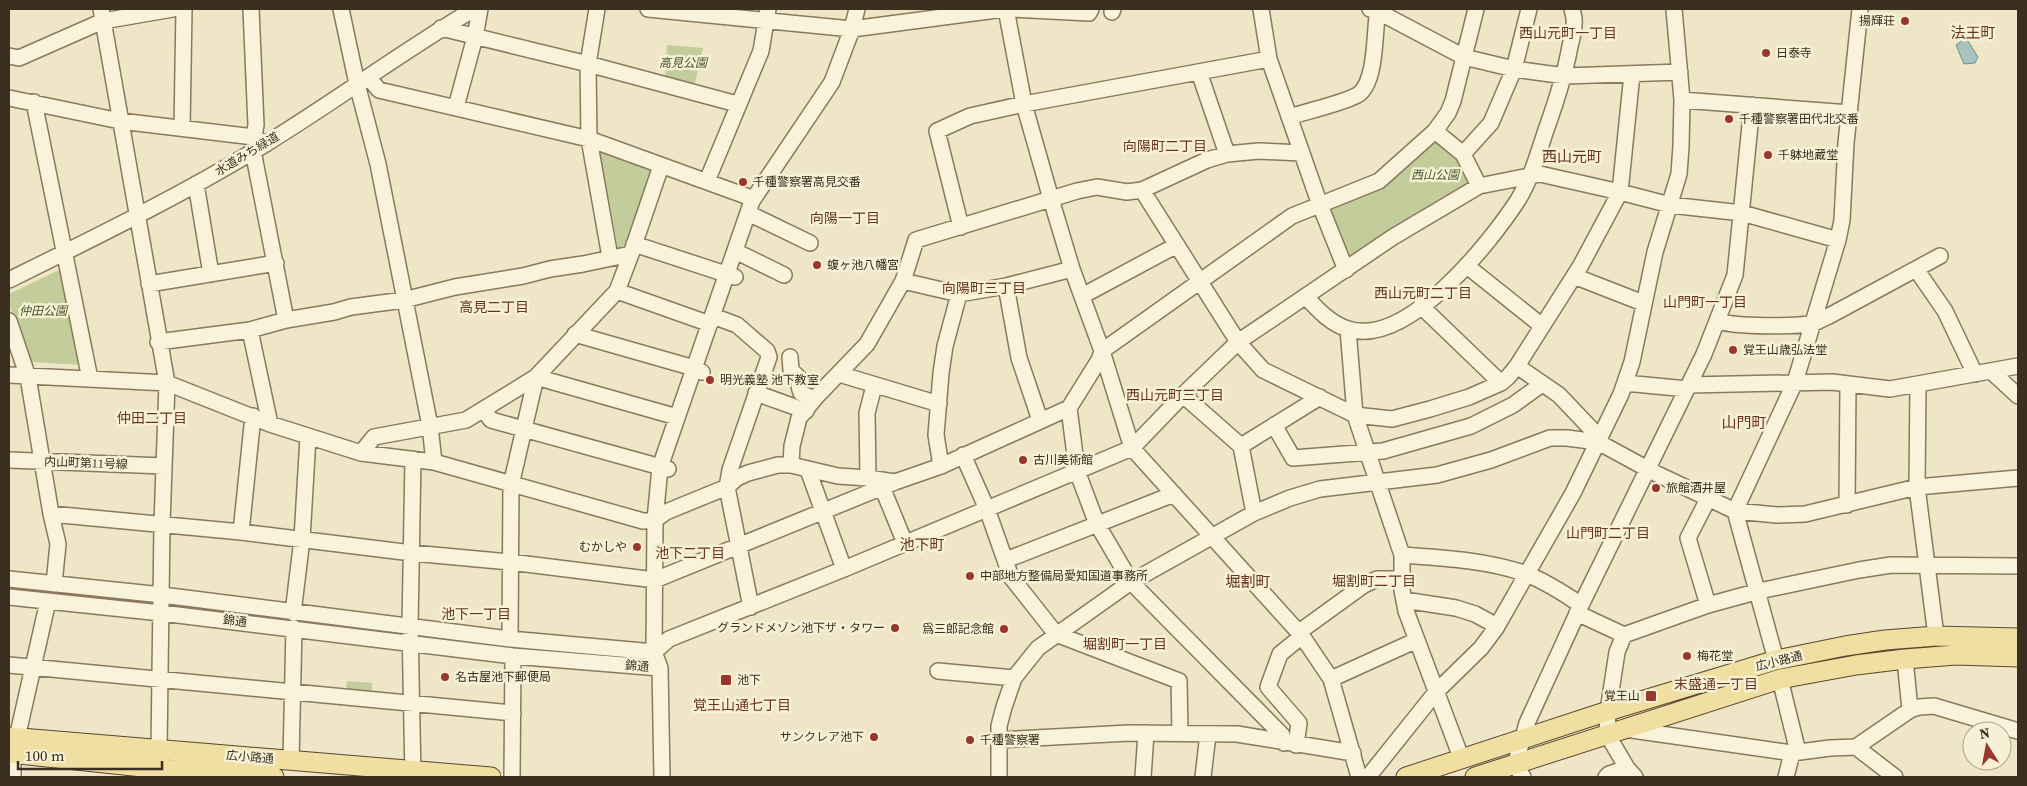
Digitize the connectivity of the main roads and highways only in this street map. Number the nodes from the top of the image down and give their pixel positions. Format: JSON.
{"nodes":[{"id":1,"x":2018,"y":638,"type":"edge"},
{"id":2,"x":2018,"y":657,"type":"edge"},
{"id":3,"x":12,"y":745,"type":"edge"},
{"id":4,"x":1519,"y":771,"type":"edge"},
{"id":5,"x":162,"y":773,"type":"edge"},
{"id":6,"x":413,"y":774,"type":"edge"},
{"id":7,"x":274,"y":777,"type":"edge"},
{"id":8,"x":491,"y":777,"type":"edge"},
{"id":9,"x":1406,"y":777,"type":"edge"},
{"id":10,"x":1475,"y":777,"type":"edge"}],
"edges":[{"from":1,"to":9,"type":"main road","name":"広小路通"},
{"from":2,"to":4,"type":"main road","name":"広小路通"},
{"from":3,"to":5,"type":"main road","name":"広小路通"},
{"from":3,"to":6,"type":"main road","name":"広小路通"},
{"from":4,"to":10,"type":"main road","name":"広小路通"},
{"from":5,"to":7,"type":"main road","name":"広小路通"},
{"from":6,"to":8,"type":"main road","name":"広小路通"}]}
